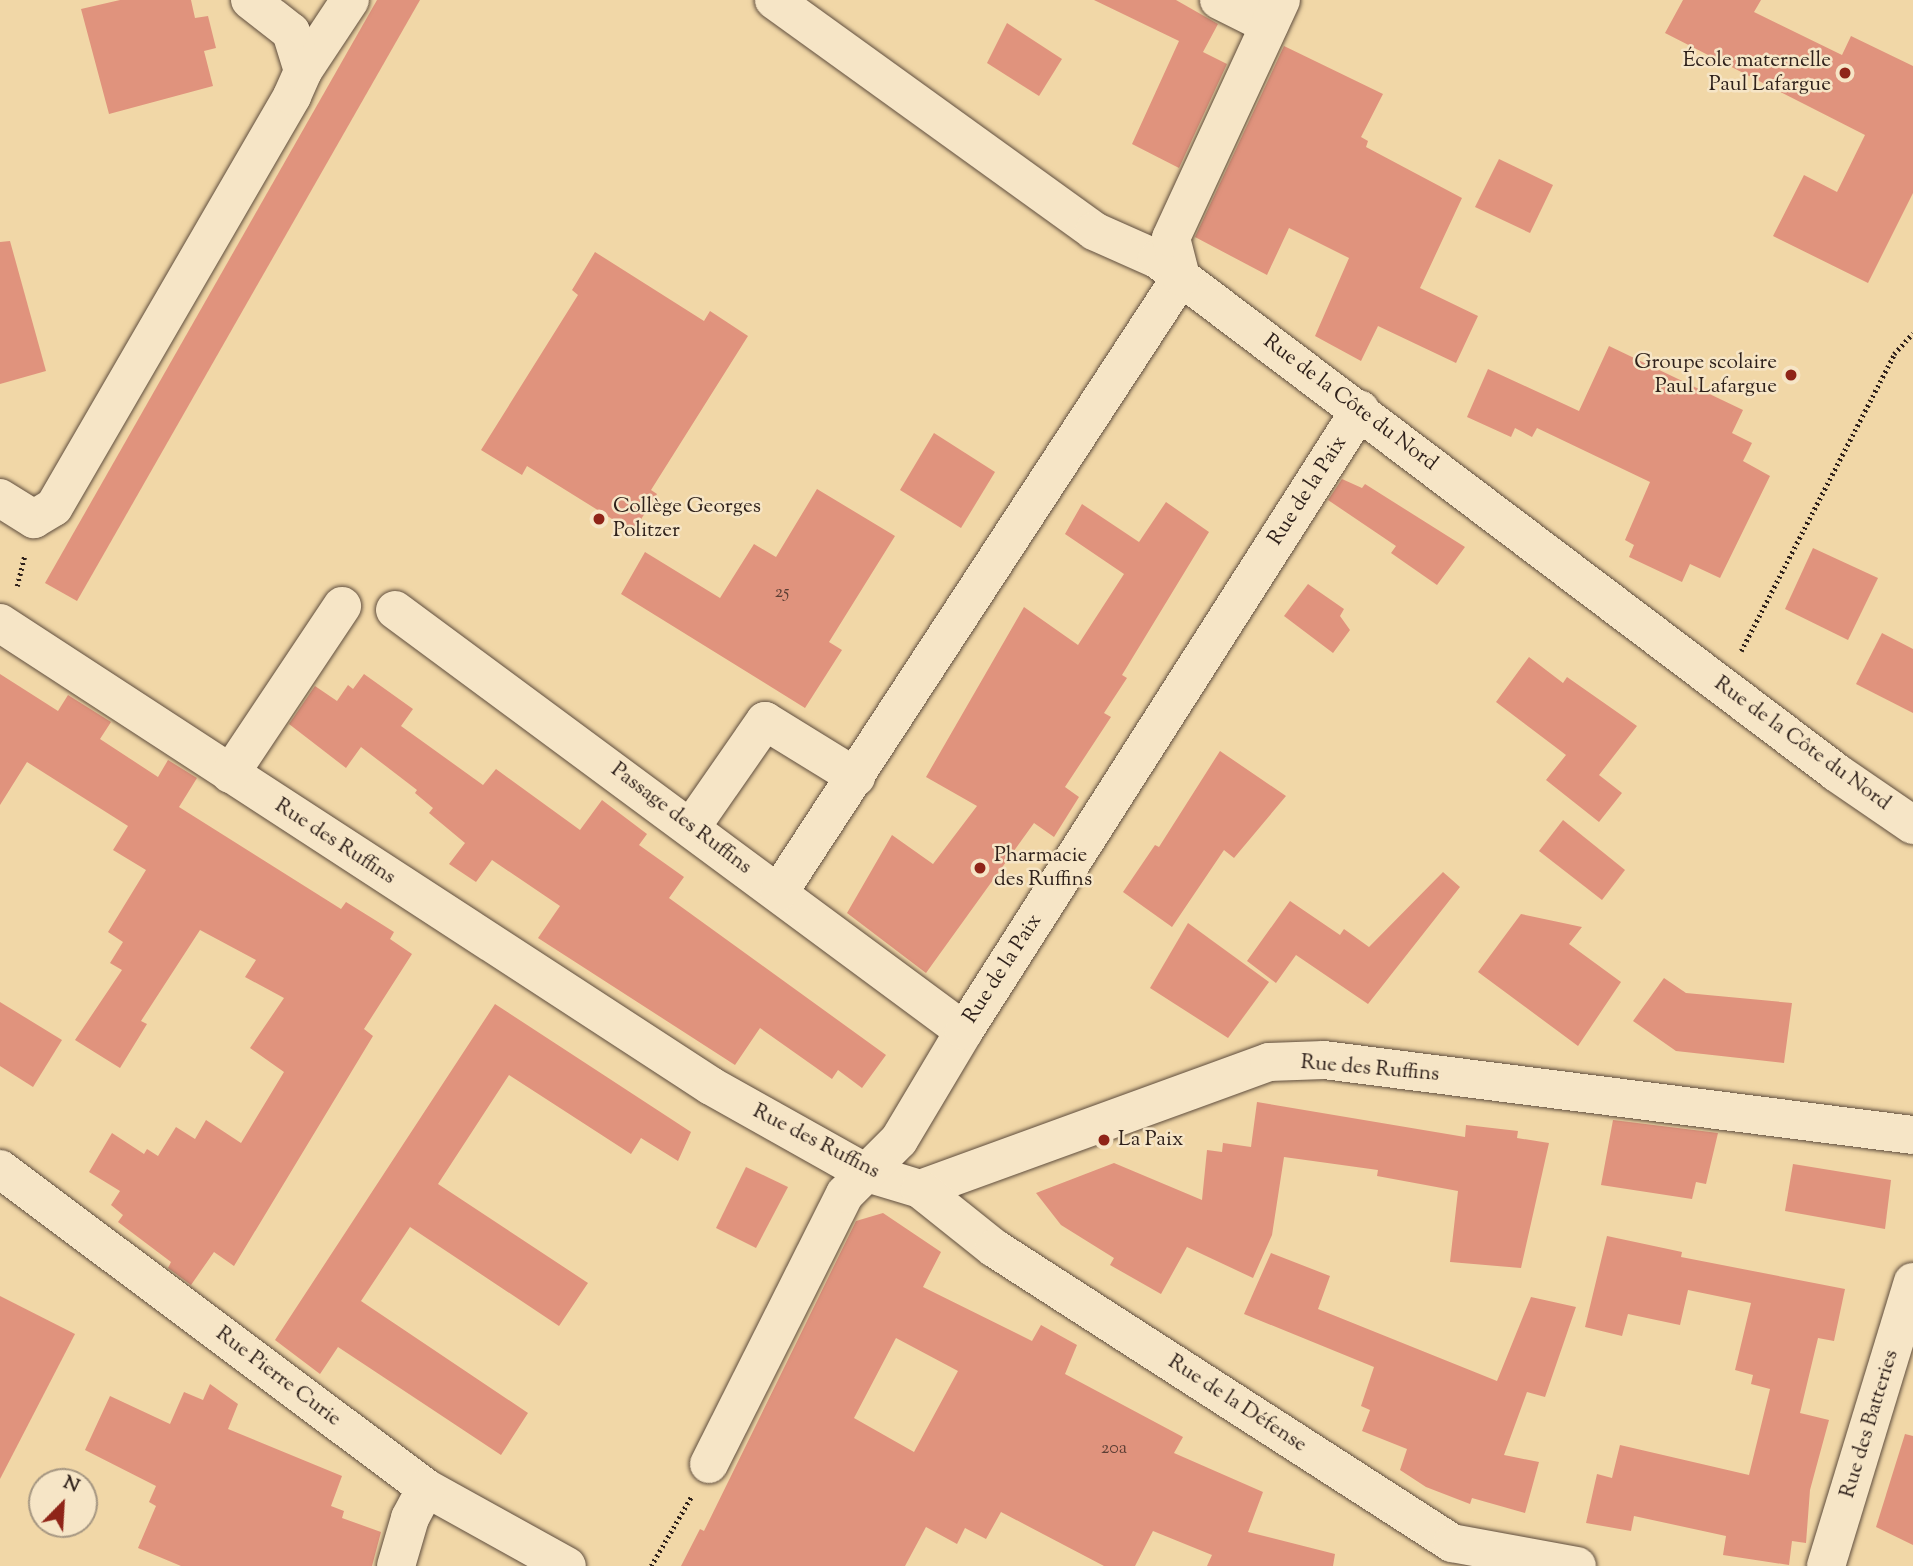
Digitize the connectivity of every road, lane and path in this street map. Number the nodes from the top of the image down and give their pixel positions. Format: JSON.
{"nodes":[{"id":1,"x":250,"y":0,"type":"edge"},
{"id":2,"x":349,"y":0,"type":"edge"},
{"id":3,"x":774,"y":0,"type":"edge"},
{"id":4,"x":1219,"y":0,"type":"edge"},
{"id":5,"x":1275,"y":13,"type":"edge"},
{"id":6,"x":303,"y":71,"type":"junction"},
{"id":7,"x":1181,"y":276,"type":"junction"},
{"id":8,"x":1913,"y":332,"type":"edge"},
{"id":9,"x":1360,"y":410,"type":"junction"},
{"id":10,"x":0,"y":498,"type":"edge"},
{"id":11,"x":34,"y":519,"type":"junction"},
{"id":12,"x":342,"y":606,"type":"dead end"},
{"id":13,"x":395,"y":610,"type":"dead end"},
{"id":14,"x":3,"y":625,"type":"edge"},
{"id":15,"x":1723,"y":686,"type":"junction"},
{"id":16,"x":230,"y":774,"type":"junction"},
{"id":17,"x":856,"y":777,"type":"junction"},
{"id":18,"x":1913,"y":825,"type":"edge"},
{"id":19,"x":692,"y":826,"type":"junction"},
{"id":20,"x":779,"y":892,"type":"junction"},
{"id":21,"x":964,"y":1031,"type":"junction"},
{"id":22,"x":1913,"y":1135,"type":"edge"},
{"id":23,"x":0,"y":1169,"type":"edge"},
{"id":24,"x":864,"y":1172,"type":"junction"},
{"id":25,"x":920,"y":1189,"type":"junction"},
{"id":26,"x":1913,"y":1282,"type":"edge"},
{"id":27,"x":709,"y":1464,"type":"joint"},
{"id":28,"x":426,"y":1488,"type":"junction"},
{"id":29,"x":396,"y":1566,"type":"edge"},
{"id":30,"x":567,"y":1566,"type":"edge"},
{"id":31,"x":651,"y":1566,"type":"edge"},
{"id":32,"x":1577,"y":1566,"type":"edge"},
{"id":33,"x":1826,"y":1566,"type":"edge"}],
"edges":[{"from":1,"to":6,"type":"street"},
{"from":2,"to":6,"type":"street"},
{"from":3,"to":7,"type":"street","name":"Rue de la Côte du Nord"},
{"from":4,"to":5,"type":"street"},
{"from":5,"to":7,"type":"street"},
{"from":6,"to":11,"type":"street"},
{"from":7,"to":9,"type":"street","name":"Rue de la Côte du Nord"},
{"from":7,"to":17,"type":"street"},
{"from":8,"to":15,"type":"path"},
{"from":9,"to":15,"type":"street","name":"Rue de la Côte du Nord"},
{"from":9,"to":21,"type":"street","name":"Rue de la Paix"},
{"from":10,"to":11,"type":"street"},
{"from":11,"to":14,"type":"path"},
{"from":12,"to":16,"type":"street"},
{"from":13,"to":19,"type":"street","name":"Passage des Ruffins"},
{"from":14,"to":16,"type":"street","name":"Rue des Ruffins"},
{"from":15,"to":18,"type":"street","name":"Rue de la Côte du Nord"},
{"from":16,"to":24,"type":"street","name":"Rue des Ruffins"},
{"from":17,"to":19,"type":"street"},
{"from":17,"to":20,"type":"street"},
{"from":19,"to":20,"type":"street","name":"Passage des Ruffins"},
{"from":20,"to":21,"type":"street","name":"Passage des Ruffins"},
{"from":21,"to":24,"type":"street","name":"Rue de la Paix"},
{"from":22,"to":25,"type":"street","name":"Rue des Ruffins"},
{"from":23,"to":28,"type":"street","name":"Rue Pierre Curie"},
{"from":24,"to":25,"type":"street","name":"Rue des Ruffins"},
{"from":24,"to":27,"type":"street","name":"Rue de la Paix"},
{"from":25,"to":32,"type":"street","name":"Rue de la Défense"},
{"from":26,"to":33,"type":"street","name":"Rue des Batteries"},
{"from":27,"to":31,"type":"path"},
{"from":28,"to":29,"type":"street"},
{"from":28,"to":30,"type":"street","name":"Rue Pierre Curie"}]}
